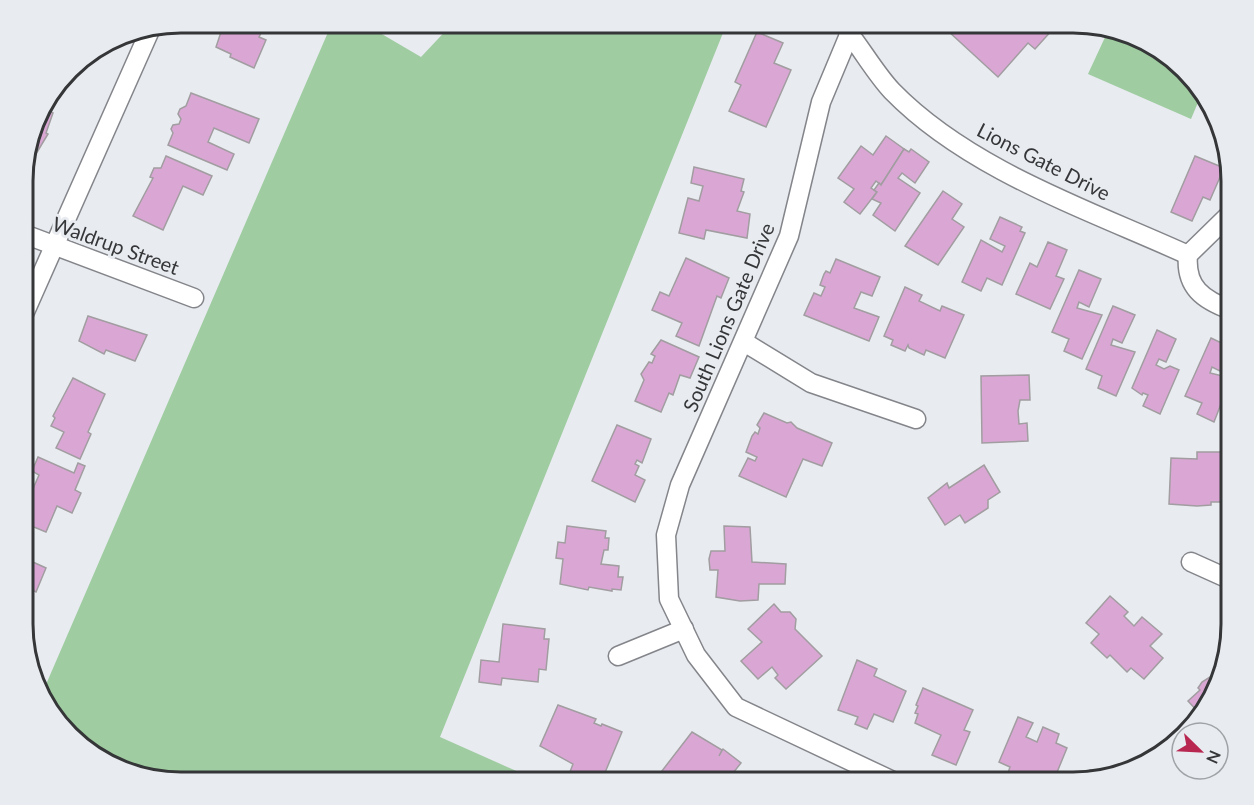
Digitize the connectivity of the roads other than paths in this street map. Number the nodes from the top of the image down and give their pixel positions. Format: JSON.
{"nodes":[{"id":1,"x":849,"y":33,"type":"edge"},
{"id":2,"x":855,"y":33,"type":"edge"},
{"id":3,"x":147,"y":37,"type":"edge"},
{"id":4,"x":1221,"y":223,"type":"edge"},
{"id":5,"x":33,"y":238,"type":"edge"},
{"id":6,"x":54,"y":247,"type":"junction"},
{"id":7,"x":1188,"y":255,"type":"junction"},
{"id":8,"x":33,"y":294,"type":"edge"},
{"id":9,"x":194,"y":298,"type":"dead end"},
{"id":10,"x":1221,"y":305,"type":"edge"},
{"id":11,"x":744,"y":342,"type":"junction"},
{"id":12,"x":916,"y":419,"type":"dead end"},
{"id":13,"x":1191,"y":562,"type":"dead end"},
{"id":14,"x":1221,"y":576,"type":"edge"},
{"id":15,"x":684,"y":629,"type":"junction"},
{"id":16,"x":618,"y":656,"type":"dead end"},
{"id":17,"x":874,"y":772,"type":"edge"}],
"edges":[{"from":1,"to":11,"type":"street","name":"South Lions Gate Drive"},
{"from":2,"to":7,"type":"street","name":"Lions Gate Drive"},
{"from":3,"to":6,"type":"street"},
{"from":4,"to":7,"type":"street"},
{"from":5,"to":6,"type":"street","name":"Waldrup Street"},
{"from":6,"to":8,"type":"street"},
{"from":6,"to":9,"type":"street","name":"Waldrup Street"},
{"from":7,"to":10,"type":"street"},
{"from":11,"to":12,"type":"street"},
{"from":11,"to":15,"type":"street","name":"South Lions Gate Drive"},
{"from":13,"to":14,"type":"street"},
{"from":15,"to":16,"type":"street"},
{"from":15,"to":17,"type":"street","name":"South Lions Gate Drive"}]}
